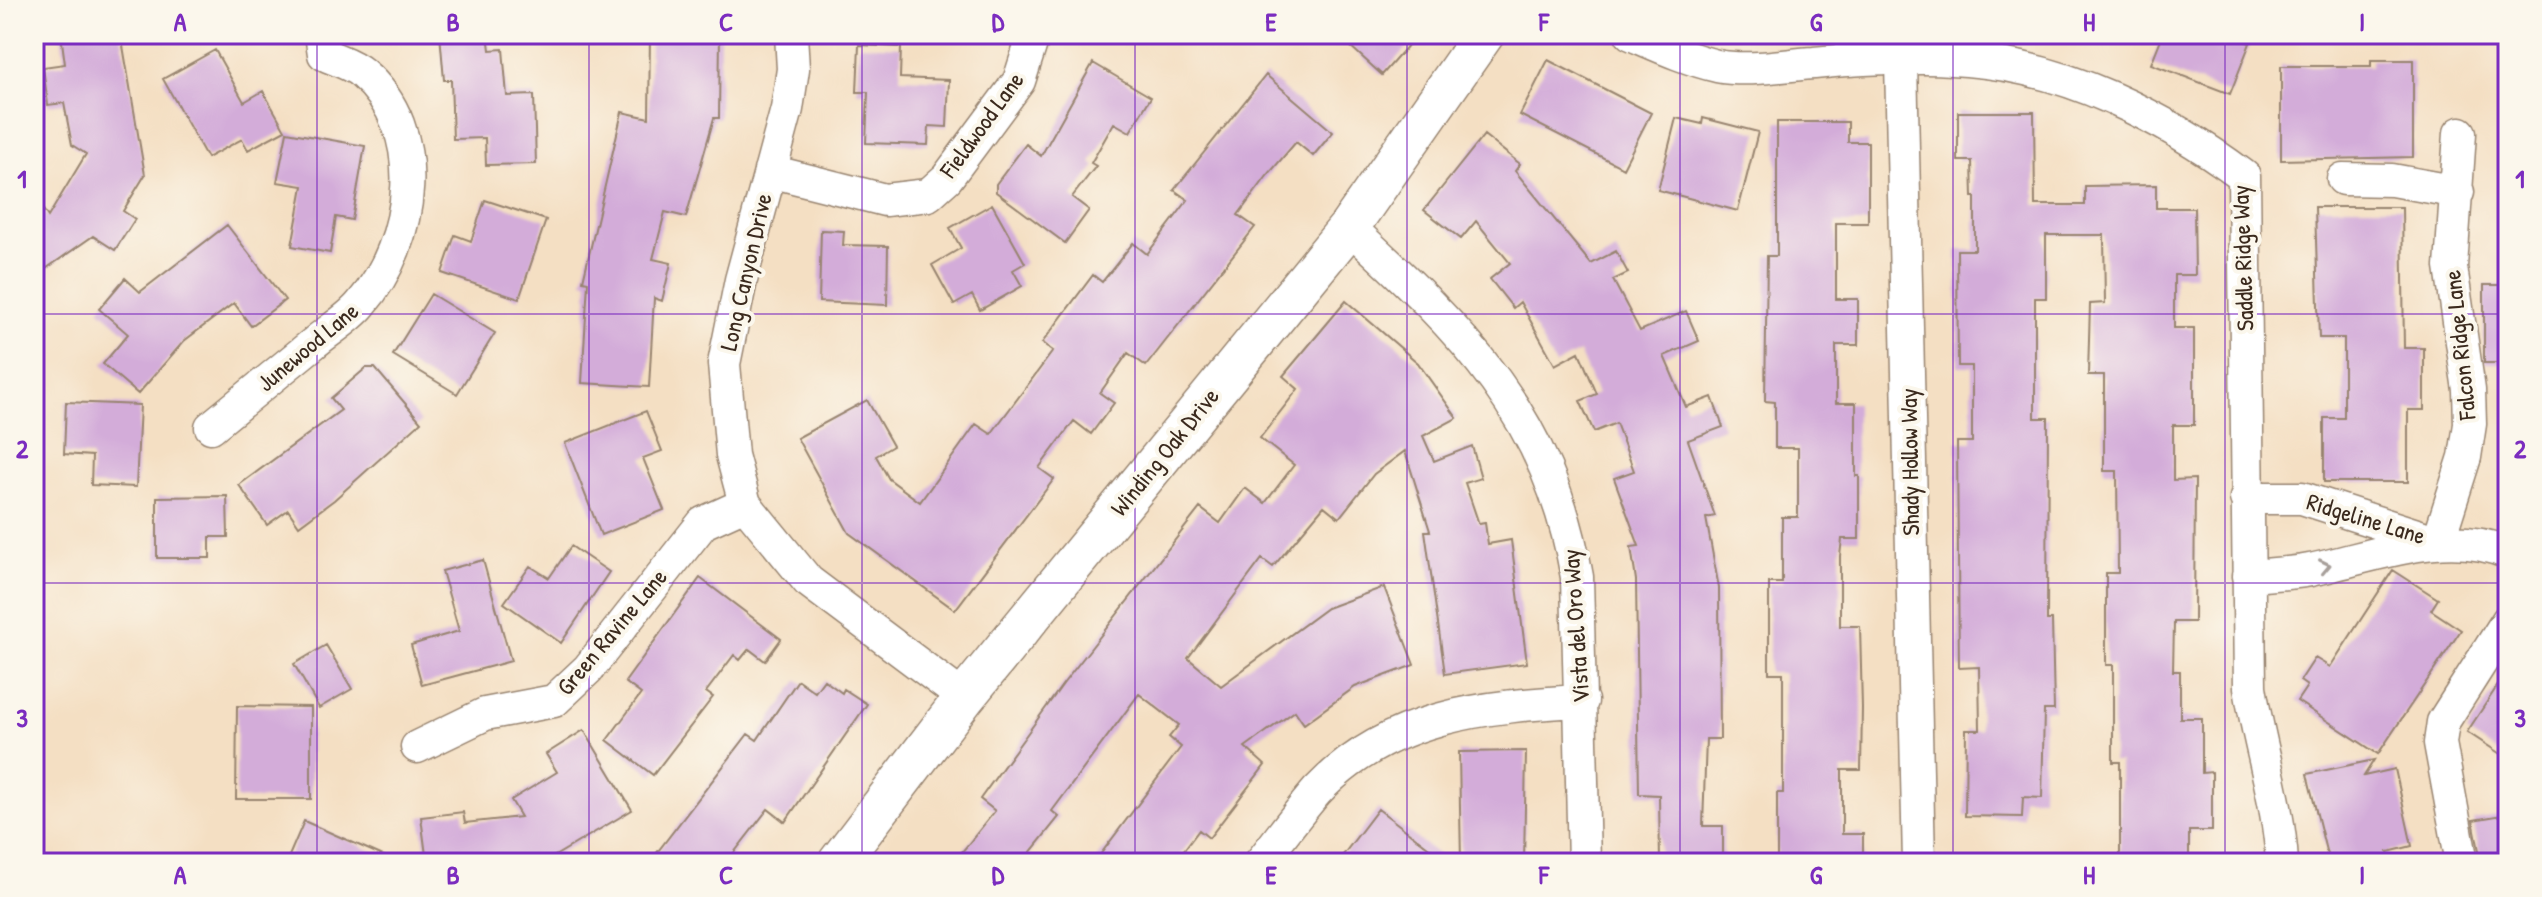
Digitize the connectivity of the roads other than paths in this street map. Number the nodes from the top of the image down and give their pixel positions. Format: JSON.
{"nodes":[{"id":1,"x":791,"y":34,"type":"edge"},
{"id":2,"x":1034,"y":34,"type":"edge"},
{"id":3,"x":1484,"y":34,"type":"edge"},
{"id":4,"x":1631,"y":34,"type":"edge"},
{"id":5,"x":322,"y":44,"type":"edge"},
{"id":6,"x":1901,"y":61,"type":"junction"},
{"id":7,"x":2460,"y":133,"type":"dead end"},
{"id":8,"x":770,"y":171,"type":"junction"},
{"id":9,"x":2343,"y":179,"type":"dead end"},
{"id":10,"x":2458,"y":192,"type":"junction"},
{"id":11,"x":1349,"y":227,"type":"junction"},
{"id":12,"x":211,"y":427,"type":"dead end"},
{"id":13,"x":2246,"y":498,"type":"junction"},
{"id":14,"x":745,"y":504,"type":"junction"},
{"id":15,"x":2438,"y":542,"type":"junction"},
{"id":16,"x":2508,"y":553,"type":"edge"},
{"id":17,"x":2248,"y":576,"type":"junction"},
{"id":18,"x":2508,"y":620,"type":"edge"},
{"id":19,"x":964,"y":698,"type":"junction"},
{"id":20,"x":1582,"y":701,"type":"junction"},
{"id":21,"x":417,"y":747,"type":"dead end"},
{"id":22,"x":2281,"y":849,"type":"edge"},
{"id":23,"x":838,"y":863,"type":"edge"},
{"id":24,"x":1260,"y":863,"type":"edge"},
{"id":25,"x":1584,"y":863,"type":"edge"},
{"id":26,"x":1919,"y":863,"type":"edge"},
{"id":27,"x":2462,"y":863,"type":"edge"}],
"edges":[{"from":1,"to":8,"type":"street","name":"Long Canyon Drive"},
{"from":2,"to":8,"type":"street","name":"Fieldwood Lane"},
{"from":3,"to":11,"type":"street","name":"Winding Oak Drive"},
{"from":4,"to":6,"type":"street","name":"Saddle Ridge Way"},
{"from":5,"to":12,"type":"street","name":"Junewood Lane"},
{"from":6,"to":13,"type":"street","name":"Saddle Ridge Way"},
{"from":6,"to":26,"type":"street","name":"Shady Hollow Way"},
{"from":7,"to":10,"type":"street","name":"Falcon Ridge Lane"},
{"from":8,"to":14,"type":"street","name":"Long Canyon Drive"},
{"from":9,"to":10,"type":"street"},
{"from":10,"to":15,"type":"street","name":"Falcon Ridge Lane"},
{"from":11,"to":19,"type":"street","name":"Winding Oak Drive"},
{"from":11,"to":20,"type":"street","name":"Vista del Oro Way"},
{"from":13,"to":15,"type":"street","name":"Ridgeline Lane"},
{"from":13,"to":17,"type":"street","name":"Saddle Ridge Way"},
{"from":14,"to":19,"type":"street","name":"Long Canyon Drive"},
{"from":14,"to":21,"type":"street","name":"Green Ravine Lane"},
{"from":15,"to":16,"type":"street","name":"Ridgeline Lane"},
{"from":17,"to":15,"type":"street","name":"Ridgeline Lane","one_way":true},
{"from":17,"to":22,"type":"street","name":"Saddle Ridge Way"},
{"from":18,"to":27,"type":"street"},
{"from":19,"to":23,"type":"street","name":"Winding Oak Drive"},
{"from":20,"to":24,"type":"street"},
{"from":20,"to":25,"type":"street","name":"Vista del Oro Way"}]}
